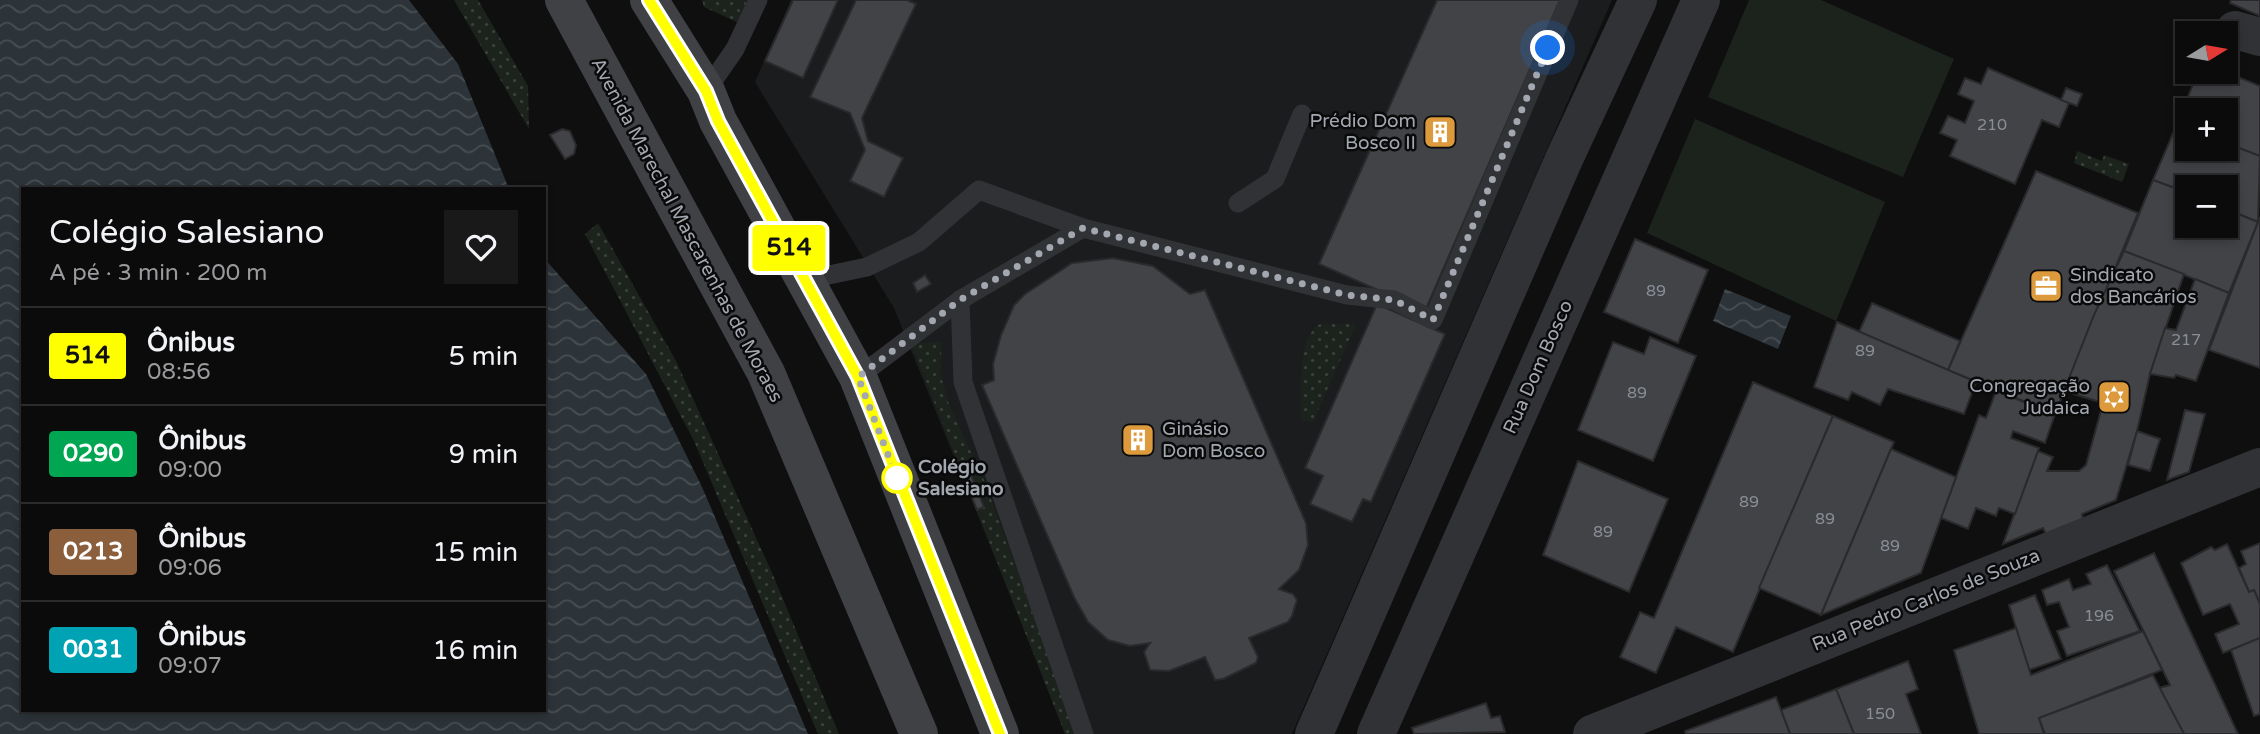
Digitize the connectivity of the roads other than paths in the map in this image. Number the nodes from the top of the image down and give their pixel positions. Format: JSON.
{"nodes":[{"id":1,"x":649,"y":0,"type":"edge"},
{"id":2,"x":758,"y":0,"type":"edge"},
{"id":3,"x":1569,"y":0,"type":"edge"},
{"id":4,"x":1638,"y":0,"type":"edge"},
{"id":5,"x":1701,"y":0,"type":"edge"},
{"id":6,"x":566,"y":1,"type":"edge"},
{"id":7,"x":706,"y":91,"type":"junction"},
{"id":8,"x":1302,"y":114,"type":"dead end"},
{"id":9,"x":1238,"y":203,"type":"dead end"},
{"id":10,"x":1083,"y":228,"type":"junction"},
{"id":11,"x":804,"y":280,"type":"junction"},
{"id":12,"x":960,"y":300,"type":"junction"},
{"id":13,"x":858,"y":377,"type":"junction"},
{"id":14,"x":2260,"y":467,"type":"edge"},
{"id":15,"x":1650,"y":722,"type":"edge"},
{"id":16,"x":919,"y":734,"type":"edge"},
{"id":17,"x":1000,"y":734,"type":"edge"},
{"id":18,"x":1084,"y":734,"type":"edge"},
{"id":19,"x":1314,"y":734,"type":"edge"},
{"id":20,"x":1376,"y":734,"type":"edge"},
{"id":21,"x":1592,"y":734,"type":"edge"}],
"edges":[{"from":1,"to":7,"type":"main road"},
{"from":2,"to":7,"type":"lane"},
{"from":3,"to":10,"type":"lane"},
{"from":4,"to":19,"type":"street"},
{"from":5,"to":20,"type":"street","name":"Rua Dom Bosco"},
{"from":6,"to":16,"type":"main road","name":"Avenida Marechal Mascarenhas de Moraes"},
{"from":7,"to":11,"type":"main road"},
{"from":8,"to":9,"type":"lane"},
{"from":10,"to":11,"type":"lane"},
{"from":10,"to":12,"type":"lane"},
{"from":11,"to":13,"type":"main road"},
{"from":12,"to":13,"type":"lane"},
{"from":12,"to":18,"type":"lane"},
{"from":13,"to":17,"type":"main road"},
{"from":14,"to":15,"type":"street","name":"Rua Pedro Carlos de Souza"},
{"from":15,"to":21,"type":"street","name":"Rua Pedro Carlos de Souza"}]}
